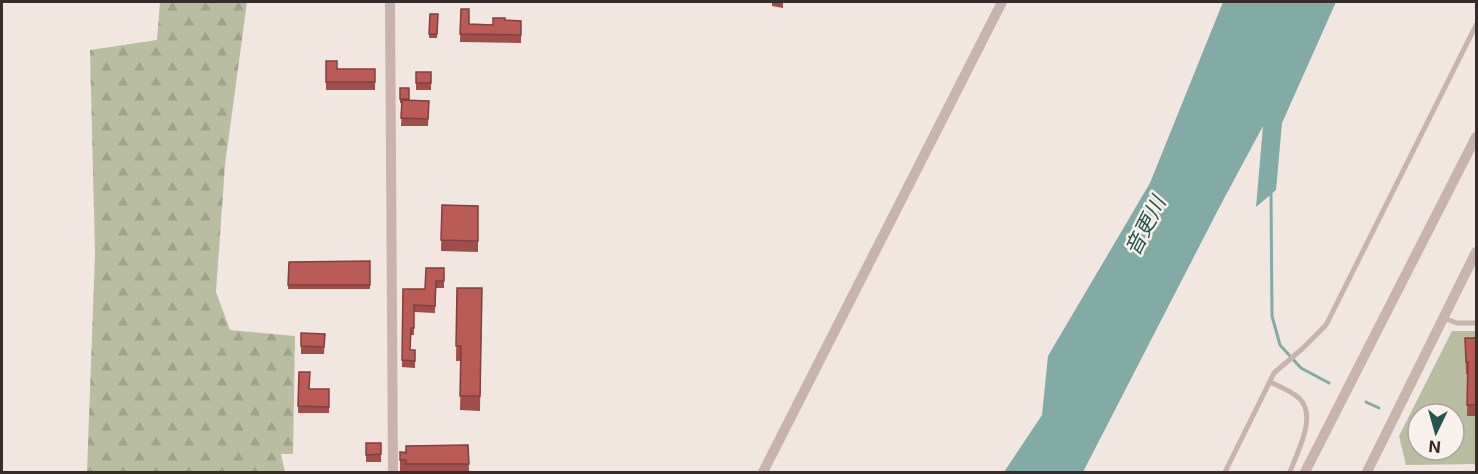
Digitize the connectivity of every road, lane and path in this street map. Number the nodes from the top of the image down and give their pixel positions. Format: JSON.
{"nodes":[{"id":1,"x":390,"y":2,"type":"edge"},
{"id":2,"x":1002,"y":2,"type":"edge"},
{"id":3,"x":1476,"y":25,"type":"edge"},
{"id":4,"x":1476,"y":137,"type":"edge"},
{"id":5,"x":1476,"y":252,"type":"edge"},
{"id":6,"x":1444,"y":318,"type":"junction"},
{"id":7,"x":1476,"y":323,"type":"edge"},
{"id":8,"x":1270,"y":382,"type":"junction"},
{"id":9,"x":393,"y":472,"type":"edge"},
{"id":10,"x":763,"y":472,"type":"edge"},
{"id":11,"x":1225,"y":472,"type":"edge"},
{"id":12,"x":1290,"y":472,"type":"edge"},
{"id":13,"x":1305,"y":472,"type":"edge"},
{"id":14,"x":1367,"y":472,"type":"edge"}],
"edges":[{"from":1,"to":9,"type":"street"},
{"from":2,"to":10,"type":"street"},
{"from":3,"to":8,"type":"lane"},
{"from":4,"to":13,"type":"street"},
{"from":5,"to":6,"type":"street"},
{"from":6,"to":7,"type":"lane"},
{"from":6,"to":14,"type":"street"},
{"from":8,"to":11,"type":"lane"},
{"from":8,"to":12,"type":"lane"}]}
